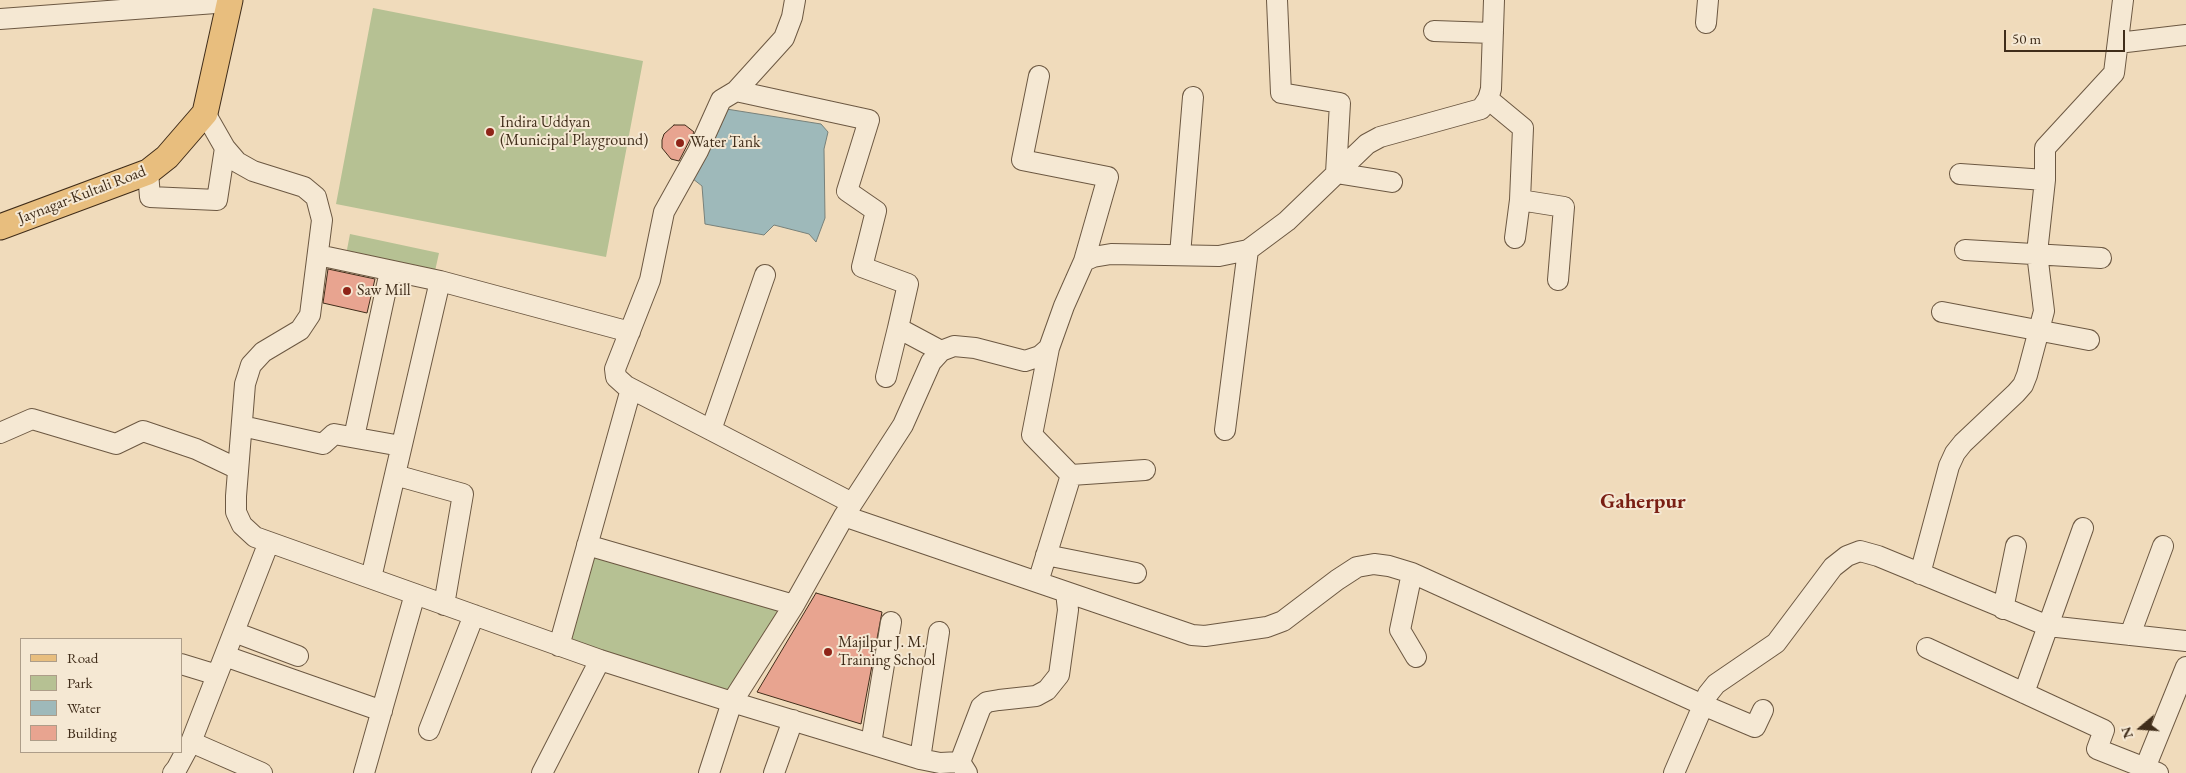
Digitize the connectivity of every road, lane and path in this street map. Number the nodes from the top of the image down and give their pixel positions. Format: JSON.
{"nodes":[{"id":1,"x":794,"y":0,"type":"edge"},
{"id":2,"x":1277,"y":0,"type":"edge"},
{"id":3,"x":1494,"y":0,"type":"edge"},
{"id":4,"x":1708,"y":0,"type":"edge"},
{"id":5,"x":2123,"y":0,"type":"edge"},
{"id":6,"x":229,"y":1,"type":"edge"},
{"id":7,"x":98,"y":6,"type":"edge"},
{"id":8,"x":0,"y":19,"type":"edge"},
{"id":9,"x":1706,"y":23,"type":"dead end"},
{"id":10,"x":1434,"y":31,"type":"dead end"},
{"id":11,"x":1493,"y":33,"type":"junction"},
{"id":12,"x":2186,"y":35,"type":"edge"},
{"id":13,"x":2118,"y":43,"type":"junction"},
{"id":14,"x":1039,"y":76,"type":"dead end"},
{"id":15,"x":736,"y":91,"type":"junction"},
{"id":16,"x":1194,"y":97,"type":"dead end"},
{"id":17,"x":1488,"y":99,"type":"junction"},
{"id":18,"x":205,"y":113,"type":"junction"},
{"id":19,"x":225,"y":148,"type":"junction"},
{"id":20,"x":148,"y":172,"type":"junction"},
{"id":21,"x":1336,"y":173,"type":"junction"},
{"id":22,"x":1960,"y":174,"type":"dead end"},
{"id":23,"x":2044,"y":180,"type":"junction"},
{"id":24,"x":1392,"y":182,"type":"dead end"},
{"id":25,"x":1520,"y":200,"type":"junction"},
{"id":26,"x":0,"y":227,"type":"edge"},
{"id":27,"x":1515,"y":238,"type":"dead end"},
{"id":28,"x":1248,"y":250,"type":"junction"},
{"id":29,"x":1965,"y":250,"type":"dead end"},
{"id":30,"x":2036,"y":253,"type":"junction"},
{"id":31,"x":318,"y":255,"type":"junction"},
{"id":32,"x":1180,"y":255,"type":"junction"},
{"id":33,"x":2101,"y":258,"type":"dead end"},
{"id":34,"x":1084,"y":261,"type":"junction"},
{"id":35,"x":390,"y":271,"type":"junction"},
{"id":36,"x":765,"y":275,"type":"dead end"},
{"id":37,"x":1558,"y":280,"type":"dead end"},
{"id":38,"x":440,"y":281,"type":"junction"},
{"id":39,"x":1942,"y":312,"type":"dead end"},
{"id":40,"x":898,"y":328,"type":"junction"},
{"id":41,"x":2039,"y":330,"type":"junction"},
{"id":42,"x":630,"y":332,"type":"junction"},
{"id":43,"x":2089,"y":340,"type":"dead end"},
{"id":44,"x":1049,"y":348,"type":"junction"},
{"id":45,"x":941,"y":351,"type":"junction"},
{"id":46,"x":886,"y":377,"type":"dead end"},
{"id":47,"x":631,"y":388,"type":"junction"},
{"id":48,"x":242,"y":426,"type":"junction"},
{"id":49,"x":711,"y":430,"type":"junction"},
{"id":50,"x":1225,"y":430,"type":"dead end"},
{"id":51,"x":0,"y":433,"type":"edge"},
{"id":52,"x":354,"y":437,"type":"junction"},
{"id":53,"x":402,"y":446,"type":"junction"},
{"id":54,"x":238,"y":469,"type":"junction"},
{"id":55,"x":1145,"y":470,"type":"dead end"},
{"id":56,"x":1071,"y":475,"type":"junction"},
{"id":57,"x":394,"y":476,"type":"junction"},
{"id":58,"x":848,"y":509,"type":"junction"},
{"id":59,"x":2083,"y":528,"type":"dead end"},
{"id":60,"x":269,"y":542,"type":"junction"},
{"id":61,"x":587,"y":545,"type":"junction"},
{"id":62,"x":2016,"y":546,"type":"dead end"},
{"id":63,"x":2163,"y":546,"type":"dead end"},
{"id":64,"x":1046,"y":555,"type":"junction"},
{"id":65,"x":1412,"y":572,"type":"junction"},
{"id":66,"x":1136,"y":573,"type":"dead end"},
{"id":67,"x":1920,"y":574,"type":"junction"},
{"id":68,"x":370,"y":578,"type":"junction"},
{"id":69,"x":1038,"y":582,"type":"junction"},
{"id":70,"x":1066,"y":592,"type":"junction"},
{"id":71,"x":415,"y":594,"type":"junction"},
{"id":72,"x":444,"y":605,"type":"junction"},
{"id":73,"x":794,"y":605,"type":"junction"},
{"id":74,"x":2003,"y":609,"type":"junction"},
{"id":75,"x":474,"y":616,"type":"junction"},
{"id":76,"x":891,"y":622,"type":"dead end"},
{"id":77,"x":2048,"y":626,"type":"junction"},
{"id":78,"x":234,"y":632,"type":"junction"},
{"id":79,"x":939,"y":632,"type":"dead end"},
{"id":80,"x":2130,"y":635,"type":"junction"},
{"id":81,"x":2186,"y":641,"type":"edge"},
{"id":82,"x":558,"y":646,"type":"junction"},
{"id":83,"x":1927,"y":648,"type":"dead end"},
{"id":84,"x":225,"y":656,"type":"junction"},
{"id":85,"x":298,"y":656,"type":"dead end"},
{"id":86,"x":1416,"y":657,"type":"dead end"},
{"id":87,"x":600,"y":660,"type":"junction"},
{"id":88,"x":182,"y":664,"type":"edge"},
{"id":89,"x":2186,"y":667,"type":"edge"},
{"id":90,"x":217,"y":675,"type":"junction"},
{"id":91,"x":2024,"y":693,"type":"junction"},
{"id":92,"x":732,"y":702,"type":"junction"},
{"id":93,"x":1703,"y":705,"type":"junction"},
{"id":94,"x":1763,"y":710,"type":"dead end"},
{"id":95,"x":382,"y":712,"type":"junction"},
{"id":96,"x":793,"y":720,"type":"junction"},
{"id":97,"x":429,"y":730,"type":"dead end"},
{"id":98,"x":191,"y":742,"type":"junction"},
{"id":99,"x":871,"y":744,"type":"junction"},
{"id":100,"x":912,"y":763,"type":"edge"},
{"id":101,"x":963,"y":767,"type":"edge"},
{"id":102,"x":2149,"y":771,"type":"edge"},
{"id":103,"x":173,"y":773,"type":"edge"},
{"id":104,"x":262,"y":773,"type":"edge"},
{"id":105,"x":364,"y":773,"type":"edge"},
{"id":106,"x":542,"y":773,"type":"edge"},
{"id":107,"x":709,"y":773,"type":"edge"},
{"id":108,"x":774,"y":773,"type":"edge"},
{"id":109,"x":1674,"y":773,"type":"edge"}],
"edges":[{"from":1,"to":15,"type":"street"},
{"from":2,"to":21,"type":"street"},
{"from":3,"to":11,"type":"street"},
{"from":4,"to":9,"type":"street"},
{"from":5,"to":13,"type":"street"},
{"from":6,"to":7,"type":"street"},
{"from":6,"to":18,"type":"main road","name":"Jaynagar-Kultali Road"},
{"from":7,"to":8,"type":"street"},
{"from":10,"to":11,"type":"street"},
{"from":11,"to":17,"type":"street"},
{"from":12,"to":13,"type":"street"},
{"from":13,"to":23,"type":"street"},
{"from":14,"to":34,"type":"street"},
{"from":15,"to":40,"type":"street"},
{"from":15,"to":42,"type":"street"},
{"from":16,"to":32,"type":"street"},
{"from":17,"to":21,"type":"street"},
{"from":17,"to":25,"type":"street"},
{"from":18,"to":19,"type":"street"},
{"from":18,"to":20,"type":"main road","name":"Jaynagar-Kultali Road"},
{"from":19,"to":20,"type":"street"},
{"from":19,"to":31,"type":"street"},
{"from":20,"to":26,"type":"main road","name":"Jaynagar-Kultali Road"},
{"from":21,"to":24,"type":"street"},
{"from":21,"to":28,"type":"street"},
{"from":22,"to":23,"type":"street"},
{"from":23,"to":30,"type":"street"},
{"from":25,"to":27,"type":"street"},
{"from":25,"to":37,"type":"street"},
{"from":28,"to":32,"type":"street"},
{"from":28,"to":50,"type":"street"},
{"from":29,"to":30,"type":"street"},
{"from":30,"to":33,"type":"street"},
{"from":30,"to":41,"type":"street"},
{"from":31,"to":35,"type":"street"},
{"from":31,"to":48,"type":"street"},
{"from":32,"to":34,"type":"street"},
{"from":34,"to":44,"type":"street"},
{"from":35,"to":38,"type":"street"},
{"from":35,"to":52,"type":"street"},
{"from":36,"to":49,"type":"street"},
{"from":38,"to":42,"type":"street"},
{"from":38,"to":53,"type":"street"},
{"from":39,"to":41,"type":"street"},
{"from":40,"to":45,"type":"street"},
{"from":40,"to":46,"type":"street"},
{"from":41,"to":43,"type":"street"},
{"from":41,"to":67,"type":"street"},
{"from":42,"to":47,"type":"street"},
{"from":44,"to":45,"type":"street"},
{"from":44,"to":56,"type":"street"},
{"from":45,"to":58,"type":"street"},
{"from":47,"to":49,"type":"street"},
{"from":47,"to":61,"type":"street"},
{"from":48,"to":52,"type":"street"},
{"from":48,"to":54,"type":"street"},
{"from":49,"to":58,"type":"street"},
{"from":51,"to":54,"type":"street"},
{"from":52,"to":53,"type":"street"},
{"from":53,"to":57,"type":"street"},
{"from":54,"to":60,"type":"street"},
{"from":55,"to":56,"type":"street"},
{"from":56,"to":64,"type":"street"},
{"from":57,"to":68,"type":"street"},
{"from":57,"to":72,"type":"street"},
{"from":58,"to":69,"type":"street"},
{"from":58,"to":73,"type":"street"},
{"from":59,"to":77,"type":"street"},
{"from":60,"to":68,"type":"street"},
{"from":60,"to":78,"type":"street"},
{"from":61,"to":73,"type":"street"},
{"from":61,"to":82,"type":"street"},
{"from":62,"to":74,"type":"street"},
{"from":63,"to":80,"type":"street"},
{"from":64,"to":66,"type":"street"},
{"from":64,"to":69,"type":"street"},
{"from":65,"to":70,"type":"street"},
{"from":65,"to":86,"type":"street"},
{"from":65,"to":93,"type":"street"},
{"from":67,"to":74,"type":"street"},
{"from":67,"to":93,"type":"street"},
{"from":68,"to":71,"type":"street"},
{"from":69,"to":70,"type":"street"},
{"from":70,"to":101,"type":"street"},
{"from":71,"to":72,"type":"street"},
{"from":71,"to":95,"type":"street"},
{"from":72,"to":75,"type":"street"},
{"from":73,"to":92,"type":"street"},
{"from":74,"to":77,"type":"street"},
{"from":75,"to":82,"type":"street"},
{"from":75,"to":97,"type":"street"},
{"from":76,"to":99,"type":"street"},
{"from":77,"to":80,"type":"street"},
{"from":77,"to":91,"type":"street"},
{"from":78,"to":84,"type":"street"},
{"from":78,"to":85,"type":"street"},
{"from":79,"to":100,"type":"street"},
{"from":80,"to":81,"type":"street"},
{"from":82,"to":87,"type":"street"},
{"from":83,"to":91,"type":"street"},
{"from":84,"to":90,"type":"street"},
{"from":84,"to":95,"type":"street"},
{"from":87,"to":92,"type":"street"},
{"from":87,"to":106,"type":"street"},
{"from":88,"to":90,"type":"street"},
{"from":89,"to":102,"type":"street"},
{"from":90,"to":98,"type":"street"},
{"from":91,"to":102,"type":"street"},
{"from":92,"to":96,"type":"street"},
{"from":92,"to":107,"type":"street"},
{"from":93,"to":94,"type":"street"},
{"from":93,"to":109,"type":"street"},
{"from":95,"to":105,"type":"street"},
{"from":96,"to":99,"type":"street"},
{"from":96,"to":108,"type":"street"},
{"from":98,"to":103,"type":"street"},
{"from":98,"to":104,"type":"street"},
{"from":99,"to":100,"type":"street"},
{"from":100,"to":101,"type":"street"}]}
